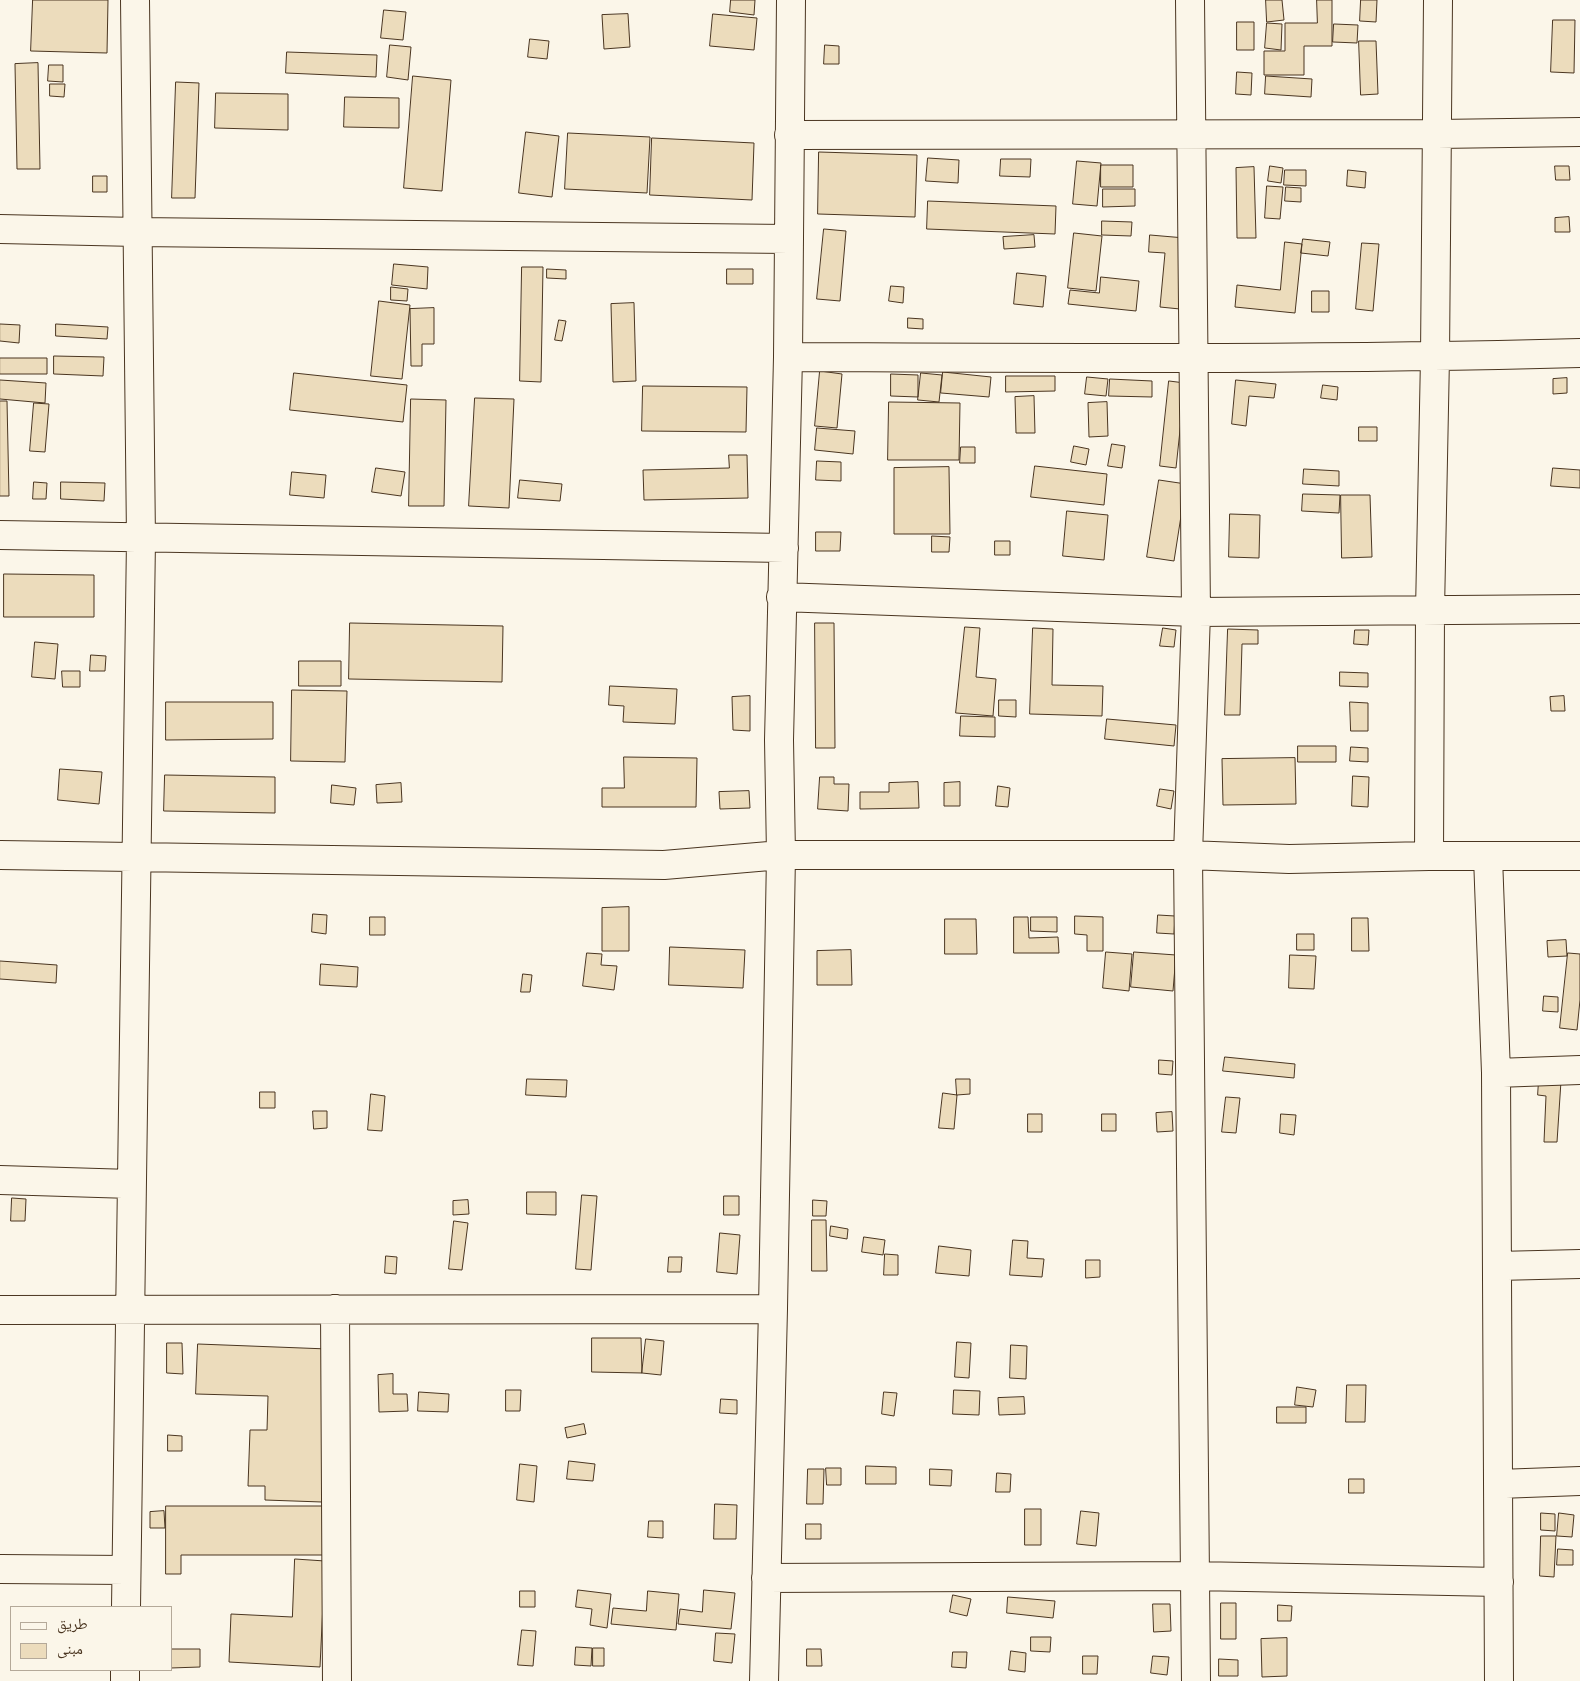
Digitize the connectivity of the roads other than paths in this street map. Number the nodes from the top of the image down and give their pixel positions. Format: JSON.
{"nodes":[{"id":1,"x":135,"y":0,"type":"edge"},
{"id":2,"x":791,"y":0,"type":"edge"},
{"id":3,"x":1190,"y":0,"type":"edge"},
{"id":4,"x":1438,"y":0,"type":"edge"},
{"id":5,"x":1580,"y":132,"type":"edge"},
{"id":6,"x":1190,"y":134,"type":"junction"},
{"id":7,"x":1437,"y":134,"type":"junction"},
{"id":8,"x":789,"y":135,"type":"junction"},
{"id":9,"x":0,"y":229,"type":"edge"},
{"id":10,"x":138,"y":232,"type":"junction"},
{"id":11,"x":788,"y":239,"type":"junction"},
{"id":12,"x":1580,"y":354,"type":"edge"},
{"id":13,"x":788,"y":357,"type":"junction"},
{"id":14,"x":1435,"y":357,"type":"junction"},
{"id":15,"x":1193,"y":358,"type":"junction"},
{"id":16,"x":0,"y":535,"type":"edge"},
{"id":17,"x":141,"y":538,"type":"junction"},
{"id":18,"x":784,"y":548,"type":"junction"},
{"id":19,"x":781,"y":597,"type":"junction"},
{"id":20,"x":1580,"y":609,"type":"edge"},
{"id":21,"x":1430,"y":611,"type":"junction"},
{"id":22,"x":1196,"y":612,"type":"junction"},
{"id":23,"x":0,"y":855,"type":"edge"},
{"id":24,"x":780,"y":855,"type":"junction"},
{"id":25,"x":1188,"y":855,"type":"junction"},
{"id":26,"x":1429,"y":856,"type":"junction"},
{"id":27,"x":1580,"y":856,"type":"edge"},
{"id":28,"x":1488,"y":857,"type":"junction"},
{"id":29,"x":136,"y":858,"type":"junction"},
{"id":30,"x":1580,"y":1070,"type":"edge"},
{"id":31,"x":1496,"y":1073,"type":"junction"},
{"id":32,"x":0,"y":1180,"type":"edge"},
{"id":33,"x":131,"y":1184,"type":"junction"},
{"id":34,"x":1580,"y":1264,"type":"edge"},
{"id":35,"x":1497,"y":1266,"type":"junction"},
{"id":36,"x":335,"y":1309,"type":"junction"},
{"id":37,"x":773,"y":1309,"type":"junction"},
{"id":38,"x":0,"y":1310,"type":"edge"},
{"id":39,"x":130,"y":1310,"type":"junction"},
{"id":40,"x":1580,"y":1480,"type":"edge"},
{"id":41,"x":1499,"y":1484,"type":"junction"},
{"id":42,"x":0,"y":1569,"type":"edge"},
{"id":43,"x":126,"y":1570,"type":"junction"},
{"id":44,"x":1195,"y":1576,"type":"junction"},
{"id":45,"x":766,"y":1578,"type":"junction"},
{"id":46,"x":1499,"y":1582,"type":"junction"},
{"id":47,"x":126,"y":1606,"type":"edge"},
{"id":48,"x":337,"y":1681,"type":"edge"},
{"id":49,"x":764,"y":1681,"type":"edge"},
{"id":50,"x":1196,"y":1681,"type":"edge"},
{"id":51,"x":1499,"y":1681,"type":"edge"}],
"edges":[{"from":1,"to":10,"type":"street"},
{"from":2,"to":8,"type":"street"},
{"from":3,"to":6,"type":"street"},
{"from":4,"to":7,"type":"street"},
{"from":5,"to":7,"type":"street"},
{"from":6,"to":7,"type":"street"},
{"from":6,"to":8,"type":"street"},
{"from":6,"to":15,"type":"street"},
{"from":7,"to":14,"type":"street"},
{"from":8,"to":11,"type":"street"},
{"from":9,"to":10,"type":"street"},
{"from":10,"to":11,"type":"street"},
{"from":10,"to":17,"type":"street"},
{"from":11,"to":13,"type":"street"},
{"from":12,"to":14,"type":"street"},
{"from":13,"to":15,"type":"street"},
{"from":13,"to":18,"type":"street"},
{"from":14,"to":15,"type":"street"},
{"from":14,"to":21,"type":"street"},
{"from":15,"to":22,"type":"street"},
{"from":16,"to":17,"type":"street"},
{"from":17,"to":18,"type":"street"},
{"from":17,"to":29,"type":"street"},
{"from":18,"to":19,"type":"street"},
{"from":19,"to":22,"type":"street"},
{"from":19,"to":24,"type":"street"},
{"from":20,"to":21,"type":"street"},
{"from":21,"to":22,"type":"street"},
{"from":21,"to":26,"type":"street"},
{"from":22,"to":25,"type":"street"},
{"from":23,"to":29,"type":"street"},
{"from":24,"to":25,"type":"street"},
{"from":24,"to":29,"type":"street"},
{"from":24,"to":37,"type":"street"},
{"from":25,"to":26,"type":"street"},
{"from":25,"to":44,"type":"street"},
{"from":26,"to":28,"type":"street"},
{"from":27,"to":28,"type":"street"},
{"from":28,"to":31,"type":"street"},
{"from":29,"to":33,"type":"street"},
{"from":30,"to":31,"type":"street"},
{"from":31,"to":35,"type":"street"},
{"from":32,"to":33,"type":"street"},
{"from":33,"to":39,"type":"street"},
{"from":34,"to":35,"type":"street"},
{"from":35,"to":41,"type":"street"},
{"from":36,"to":37,"type":"street"},
{"from":36,"to":39,"type":"street"},
{"from":36,"to":48,"type":"street"},
{"from":37,"to":45,"type":"street"},
{"from":38,"to":39,"type":"street"},
{"from":39,"to":43,"type":"street"},
{"from":40,"to":41,"type":"street"},
{"from":41,"to":46,"type":"street"},
{"from":42,"to":43,"type":"street"},
{"from":43,"to":47,"type":"street"},
{"from":44,"to":45,"type":"street"},
{"from":44,"to":46,"type":"street"},
{"from":44,"to":50,"type":"street"},
{"from":45,"to":49,"type":"street"},
{"from":46,"to":51,"type":"street"}]}
